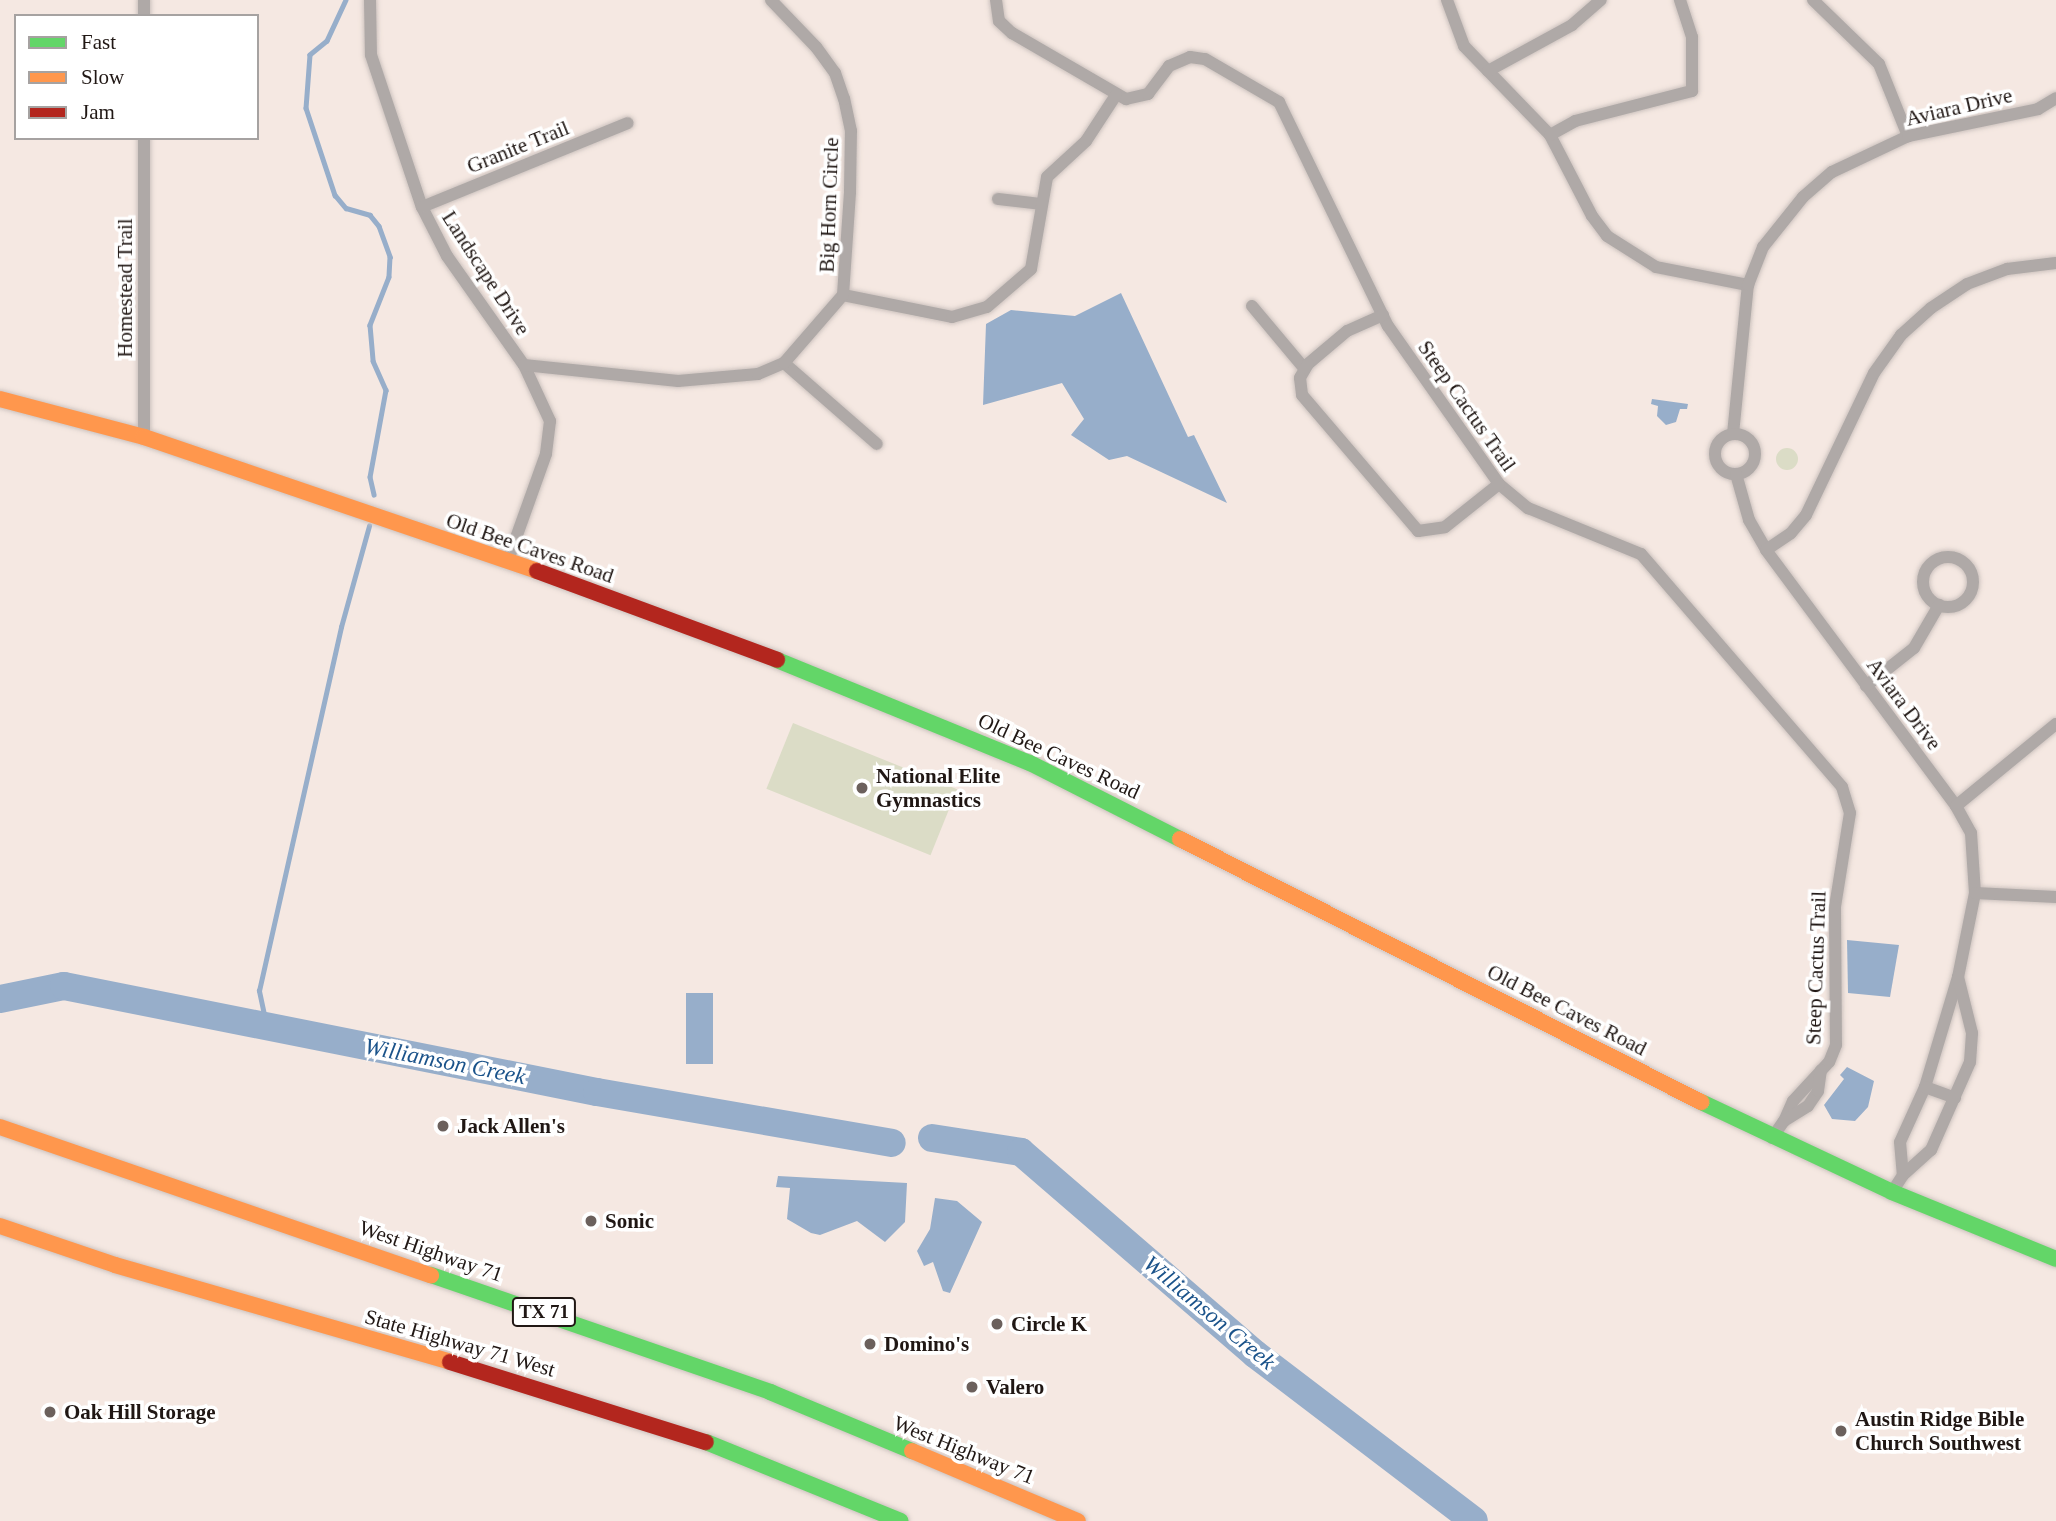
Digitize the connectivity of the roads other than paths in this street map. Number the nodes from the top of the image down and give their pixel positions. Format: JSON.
{"nodes":[{"id":1,"x":370,"y":0,"type":"edge"},
{"id":2,"x":771,"y":0,"type":"edge"},
{"id":3,"x":996,"y":0,"type":"edge"},
{"id":4,"x":1447,"y":0,"type":"edge"},
{"id":5,"x":1601,"y":0,"type":"edge"},
{"id":6,"x":1680,"y":0,"type":"edge"},
{"id":7,"x":1813,"y":0,"type":"edge"},
{"id":8,"x":1488,"y":71,"type":"junction"},
{"id":9,"x":1116,"y":95,"type":"junction"},
{"id":10,"x":2056,"y":98,"type":"edge"},
{"id":11,"x":628,"y":123,"type":"dead end"},
{"id":12,"x":1550,"y":135,"type":"junction"},
{"id":13,"x":1908,"y":136,"type":"junction"},
{"id":14,"x":144,"y":140,"type":"edge"},
{"id":15,"x":998,"y":199,"type":"dead end"},
{"id":16,"x":1041,"y":204,"type":"junction"},
{"id":17,"x":422,"y":207,"type":"junction"},
{"id":18,"x":2056,"y":263,"type":"edge"},
{"id":19,"x":1748,"y":285,"type":"junction"},
{"id":20,"x":843,"y":295,"type":"junction"},
{"id":21,"x":1252,"y":306,"type":"dead end"},
{"id":22,"x":1383,"y":315,"type":"junction"},
{"id":23,"x":784,"y":363,"type":"junction"},
{"id":24,"x":524,"y":365,"type":"junction"},
{"id":25,"x":1304,"y":368,"type":"junction"},
{"id":26,"x":0,"y":399,"type":"edge"},
{"id":27,"x":1733,"y":434,"type":"junction"},
{"id":28,"x":144,"y":437,"type":"junction"},
{"id":29,"x":877,"y":444,"type":"dead end"},
{"id":30,"x":1736,"y":474,"type":"junction"},
{"id":31,"x":1499,"y":484,"type":"junction"},
{"id":32,"x":1766,"y":550,"type":"junction"},
{"id":33,"x":508,"y":560,"type":"junction"},
{"id":34,"x":1939,"y":605,"type":"junction"},
{"id":35,"x":1866,"y":686,"type":"junction"},
{"id":36,"x":2056,"y":724,"type":"edge"},
{"id":37,"x":1956,"y":806,"type":"junction"},
{"id":38,"x":1975,"y":893,"type":"junction"},
{"id":39,"x":2056,"y":897,"type":"edge"},
{"id":40,"x":1958,"y":977,"type":"junction"},
{"id":41,"x":1925,"y":1087,"type":"junction"},
{"id":42,"x":1955,"y":1098,"type":"junction"},
{"id":43,"x":0,"y":1127,"type":"edge"},
{"id":44,"x":1772,"y":1138,"type":"junction"},
{"id":45,"x":1903,"y":1175,"type":"junction"},
{"id":46,"x":1892,"y":1192,"type":"junction"},
{"id":47,"x":0,"y":1226,"type":"edge"},
{"id":48,"x":2056,"y":1259,"type":"edge"},
{"id":49,"x":901,"y":1521,"type":"edge"},
{"id":50,"x":1079,"y":1521,"type":"edge"}],
"edges":[{"from":1,"to":17,"type":"street","name":"Landscape Drive"},
{"from":2,"to":20,"type":"street","name":"Big Horn Circle"},
{"from":3,"to":9,"type":"street"},
{"from":4,"to":8,"type":"street"},
{"from":5,"to":8,"type":"street"},
{"from":6,"to":12,"type":"street"},
{"from":7,"to":13,"type":"street"},
{"from":8,"to":12,"type":"street"},
{"from":9,"to":16,"type":"street"},
{"from":9,"to":22,"type":"street","name":"Steep Cactus Trail"},
{"from":10,"to":13,"type":"street","name":"Aviara Drive"},
{"from":11,"to":17,"type":"street","name":"Granite Trail"},
{"from":12,"to":19,"type":"street"},
{"from":13,"to":19,"type":"street","name":"Aviara Drive"},
{"from":14,"to":28,"type":"street","name":"Homestead Trail"},
{"from":15,"to":16,"type":"street"},
{"from":16,"to":20,"type":"street"},
{"from":17,"to":24,"type":"street","name":"Landscape Drive"},
{"from":18,"to":32,"type":"street"},
{"from":19,"to":27,"type":"street","name":"Aviara Drive"},
{"from":20,"to":23,"type":"street","name":"Big Horn Circle"},
{"from":21,"to":25,"type":"street"},
{"from":22,"to":25,"type":"street"},
{"from":22,"to":31,"type":"street","name":"Steep Cactus Trail"},
{"from":23,"to":24,"type":"street","name":"Big Horn Circle"},
{"from":23,"to":29,"type":"street"},
{"from":24,"to":33,"type":"street","name":"Landscape Drive"},
{"from":25,"to":31,"type":"street"},
{"from":26,"to":28,"type":"street","name":"Old Bee Caves Road"},
{"from":27,"to":30,"type":"street","name":"Aviara Drive"},
{"from":27,"to":30,"type":"street"},
{"from":28,"to":33,"type":"street","name":"Old Bee Caves Road"},
{"from":30,"to":32,"type":"street","name":"Aviara Drive"},
{"from":31,"to":44,"type":"street","name":"Steep Cactus Trail"},
{"from":32,"to":35,"type":"street","name":"Aviara Drive"},
{"from":33,"to":44,"type":"street","name":"Old Bee Caves Road"},
{"from":34,"to":34,"type":"street"},
{"from":34,"to":35,"type":"street"},
{"from":35,"to":37,"type":"street","name":"Aviara Drive"},
{"from":36,"to":37,"type":"street"},
{"from":37,"to":38,"type":"street","name":"Aviara Drive"},
{"from":38,"to":39,"type":"street"},
{"from":38,"to":40,"type":"street","name":"Aviara Drive"},
{"from":40,"to":41,"type":"street","name":"Aviara Drive"},
{"from":40,"to":42,"type":"street","name":"Aviara Drive"},
{"from":41,"to":42,"type":"street"},
{"from":41,"to":45,"type":"street","name":"Aviara Drive"},
{"from":42,"to":45,"type":"street","name":"Aviara Drive"},
{"from":43,"to":50,"type":"street","name":"West Highway 71","number":"TX 71"},
{"from":44,"to":46,"type":"street","name":"Old Bee Caves Road"},
{"from":45,"to":46,"type":"street","name":"Aviara Drive"},
{"from":46,"to":48,"type":"street","name":"Old Bee Caves Road"},
{"from":47,"to":49,"type":"street","name":"State Highway 71 West"}]}
